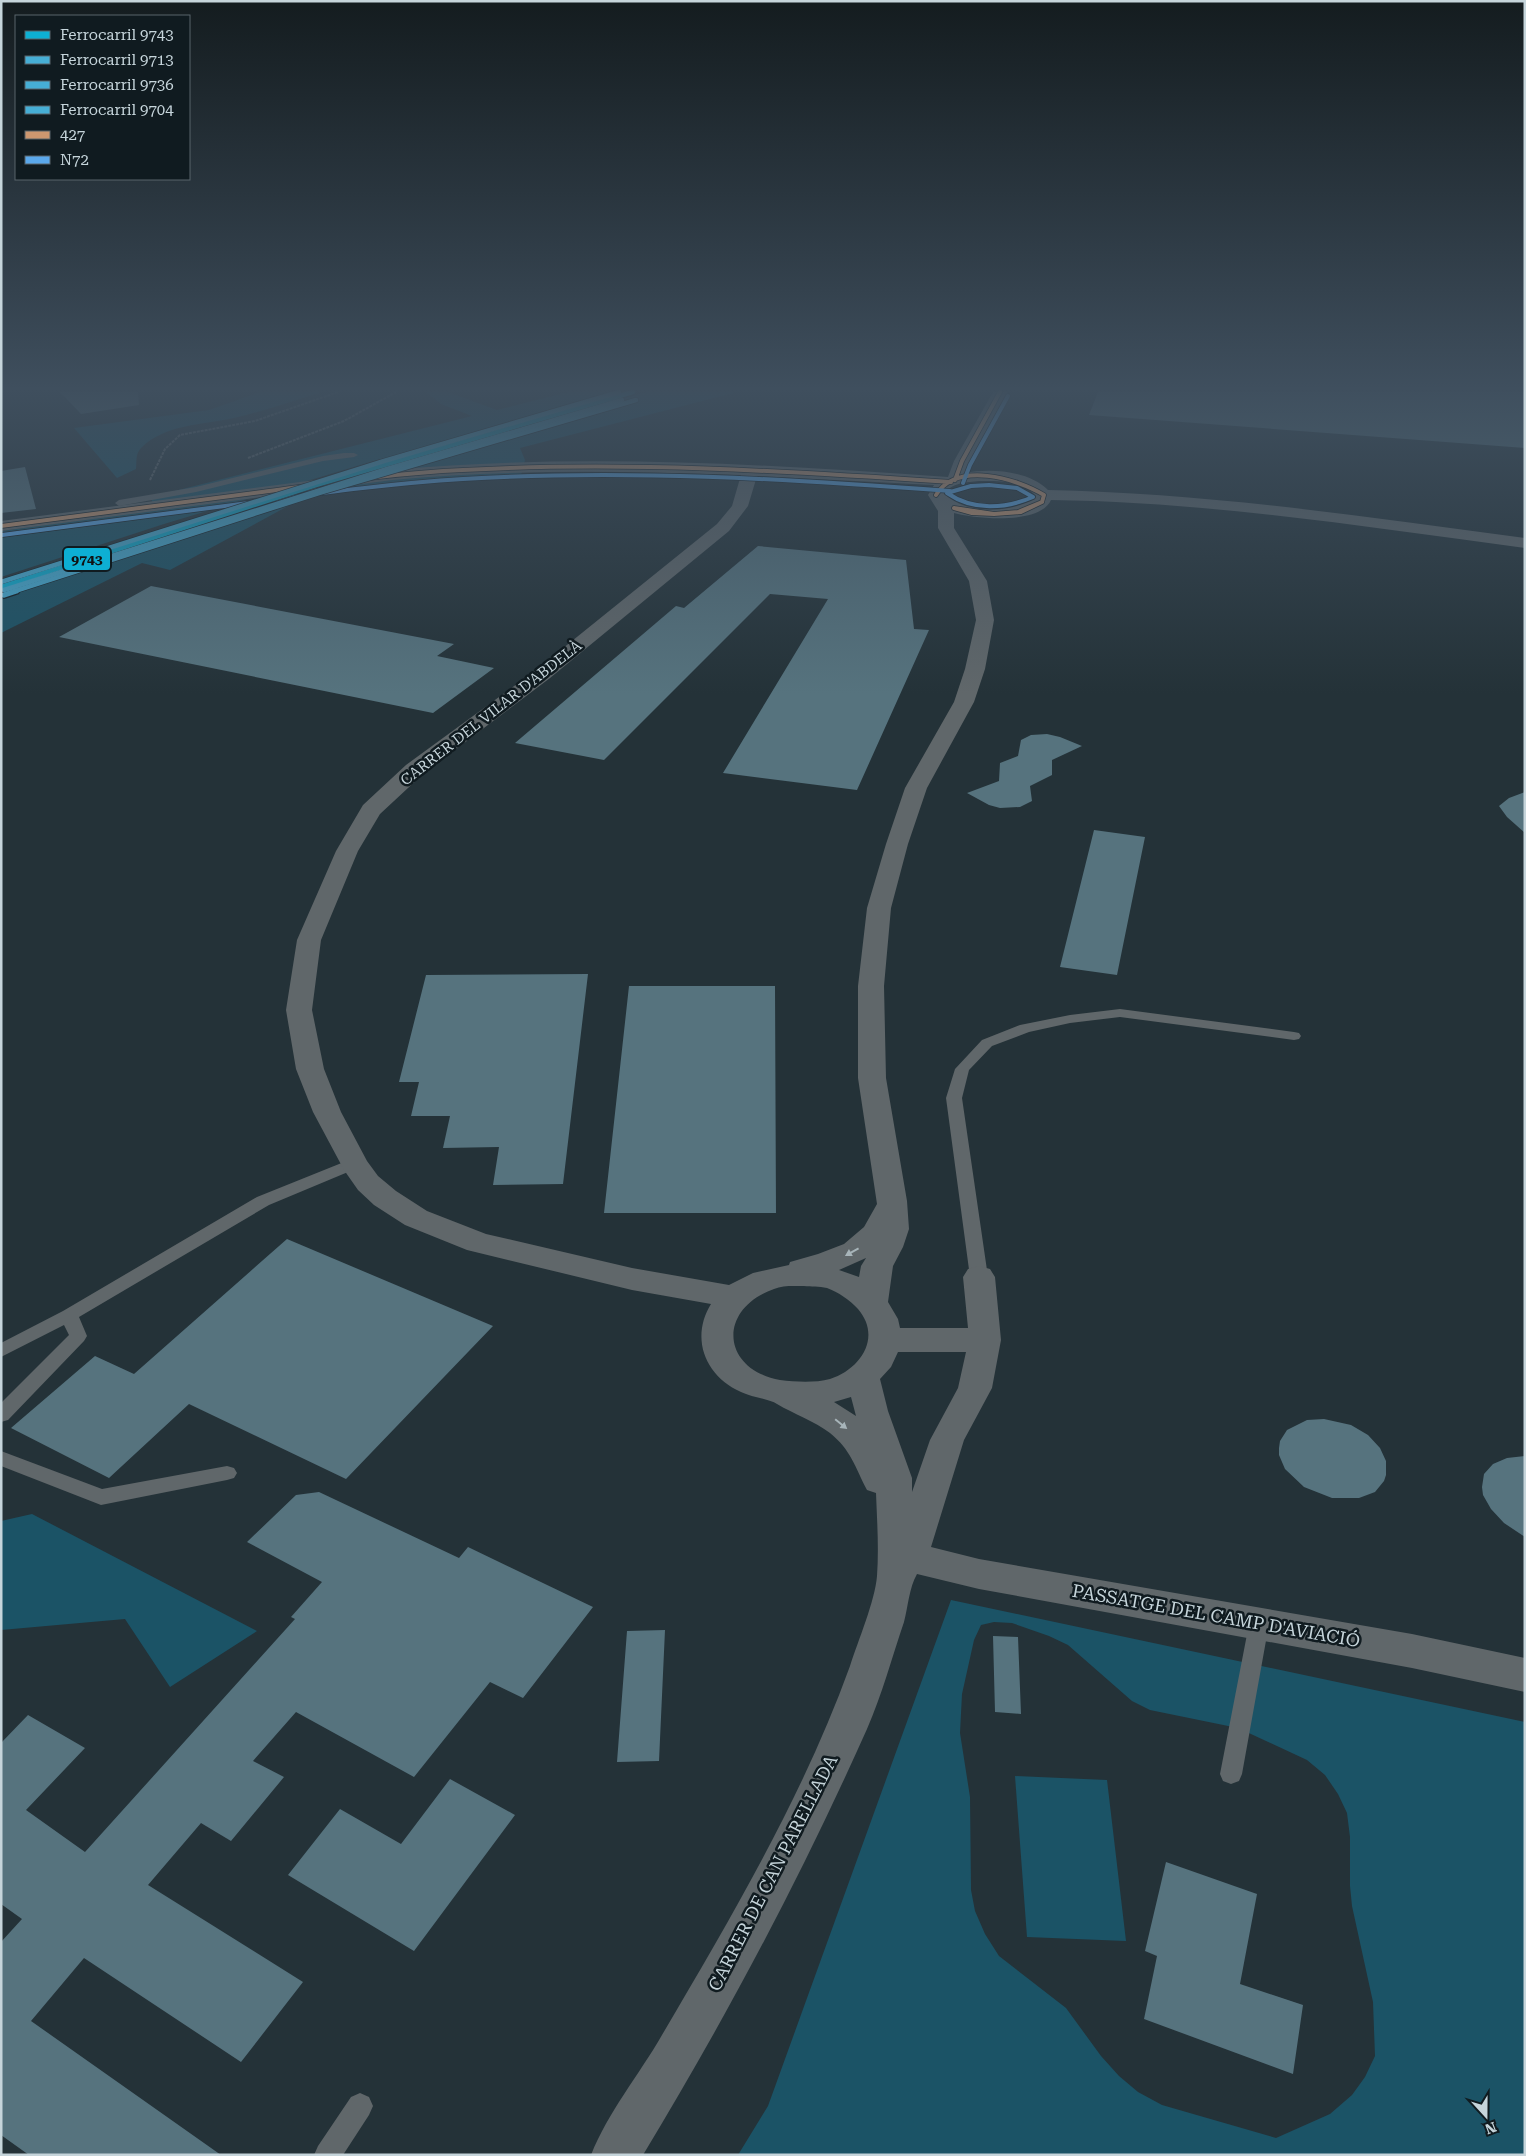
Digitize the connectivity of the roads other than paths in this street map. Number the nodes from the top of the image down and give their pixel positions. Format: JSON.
{"nodes":[{"id":1,"x":175,"y":493,"type":"edge"},
{"id":2,"x":252,"y":493,"type":"edge"},
{"id":3,"x":745,"y":493,"type":"edge"},
{"id":4,"x":946,"y":493,"type":"edge"},
{"id":5,"x":950,"y":493,"type":"edge"},
{"id":6,"x":1042,"y":493,"type":"edge"},
{"id":7,"x":1044,"y":495,"type":"junction"},
{"id":8,"x":119,"y":503,"type":"dead end"},
{"id":9,"x":985,"y":513,"type":"junction"},
{"id":10,"x":1,"y":526,"type":"edge"},
{"id":11,"x":952,"y":541,"type":"junction"},
{"id":12,"x":1525,"y":543,"type":"edge"},
{"id":13,"x":1294,"y":1036,"type":"dead end"},
{"id":14,"x":354,"y":1163,"type":"junction"},
{"id":15,"x":892,"y":1201,"type":"junction"},
{"id":16,"x":777,"y":1276,"type":"junction"},
{"id":17,"x":979,"y":1277,"type":"joint"},
{"id":18,"x":632,"y":1278,"type":"junction"},
{"id":19,"x":733,"y":1297,"type":"junction"},
{"id":20,"x":872,"y":1302,"type":"junction"},
{"id":21,"x":68,"y":1315,"type":"junction"},
{"id":22,"x":716,"y":1334,"type":"junction"},
{"id":23,"x":885,"y":1340,"type":"junction"},
{"id":24,"x":985,"y":1340,"type":"junction"},
{"id":25,"x":1,"y":1351,"type":"edge"},
{"id":26,"x":863,"y":1377,"type":"junction"},
{"id":27,"x":782,"y":1394,"type":"junction"},
{"id":28,"x":1,"y":1415,"type":"edge"},
{"id":29,"x":1,"y":1458,"type":"edge"},
{"id":30,"x":227,"y":1473,"type":"dead end"},
{"id":31,"x":899,"y":1552,"type":"junction"},
{"id":32,"x":1259,"y":1624,"type":"junction"},
{"id":33,"x":1525,"y":1675,"type":"edge"},
{"id":34,"x":1231,"y":1774,"type":"dead end"},
{"id":35,"x":360,"y":2106,"type":"dead end"},
{"id":36,"x":327,"y":2155,"type":"edge"},
{"id":37,"x":615,"y":2155,"type":"edge"}],
"edges":[{"from":1,"to":8,"type":"lane"},
{"from":2,"to":10,"type":"street"},
{"from":3,"to":14,"type":"street","name":"CARRER DEL VILAR D'ABDELÀ"},
{"from":4,"to":11,"type":"street"},
{"from":5,"to":9,"type":"street"},
{"from":6,"to":7,"type":"street"},
{"from":7,"to":9,"type":"street"},
{"from":7,"to":12,"type":"street"},
{"from":9,"to":11,"type":"street"},
{"from":11,"to":15,"type":"street"},
{"from":13,"to":17,"type":"lane"},
{"from":14,"to":18,"type":"street","name":"CARRER DEL VILAR D'ABDELÀ"},
{"from":14,"to":21,"type":"lane"},
{"from":15,"to":16,"type":"street","one_way":true},
{"from":15,"to":20,"type":"street"},
{"from":16,"to":19,"type":"street"},
{"from":16,"to":20,"type":"street"},
{"from":17,"to":24,"type":"street","name":"CARRER DE CAN PARELLADA"},
{"from":18,"to":19,"type":"street","name":"CARRER DEL VILAR D'ABDELÀ"},
{"from":18,"to":22,"type":"street","name":"CARRER DEL VILAR D'ABDELÀ"},
{"from":19,"to":22,"type":"street"},
{"from":20,"to":23,"type":"street"},
{"from":21,"to":25,"type":"lane"},
{"from":21,"to":28,"type":"lane"},
{"from":22,"to":27,"type":"street"},
{"from":23,"to":24,"type":"street"},
{"from":23,"to":26,"type":"street"},
{"from":24,"to":31,"type":"street","name":"CARRER DE CAN PARELLADA"},
{"from":26,"to":27,"type":"street"},
{"from":26,"to":31,"type":"street","name":"CARRER DE CAN PARELLADA"},
{"from":27,"to":31,"type":"street","one_way":true},
{"from":29,"to":30,"type":"lane"},
{"from":31,"to":32,"type":"street","name":"PASSATGE DEL CAMP D'AVIACIÓ"},
{"from":31,"to":37,"type":"street","name":"CARRER DE CAN PARELLADA"},
{"from":32,"to":33,"type":"street","name":"PASSATGE DEL CAMP D'AVIACIÓ"},
{"from":32,"to":34,"type":"lane"},
{"from":35,"to":36,"type":"lane"}]}
